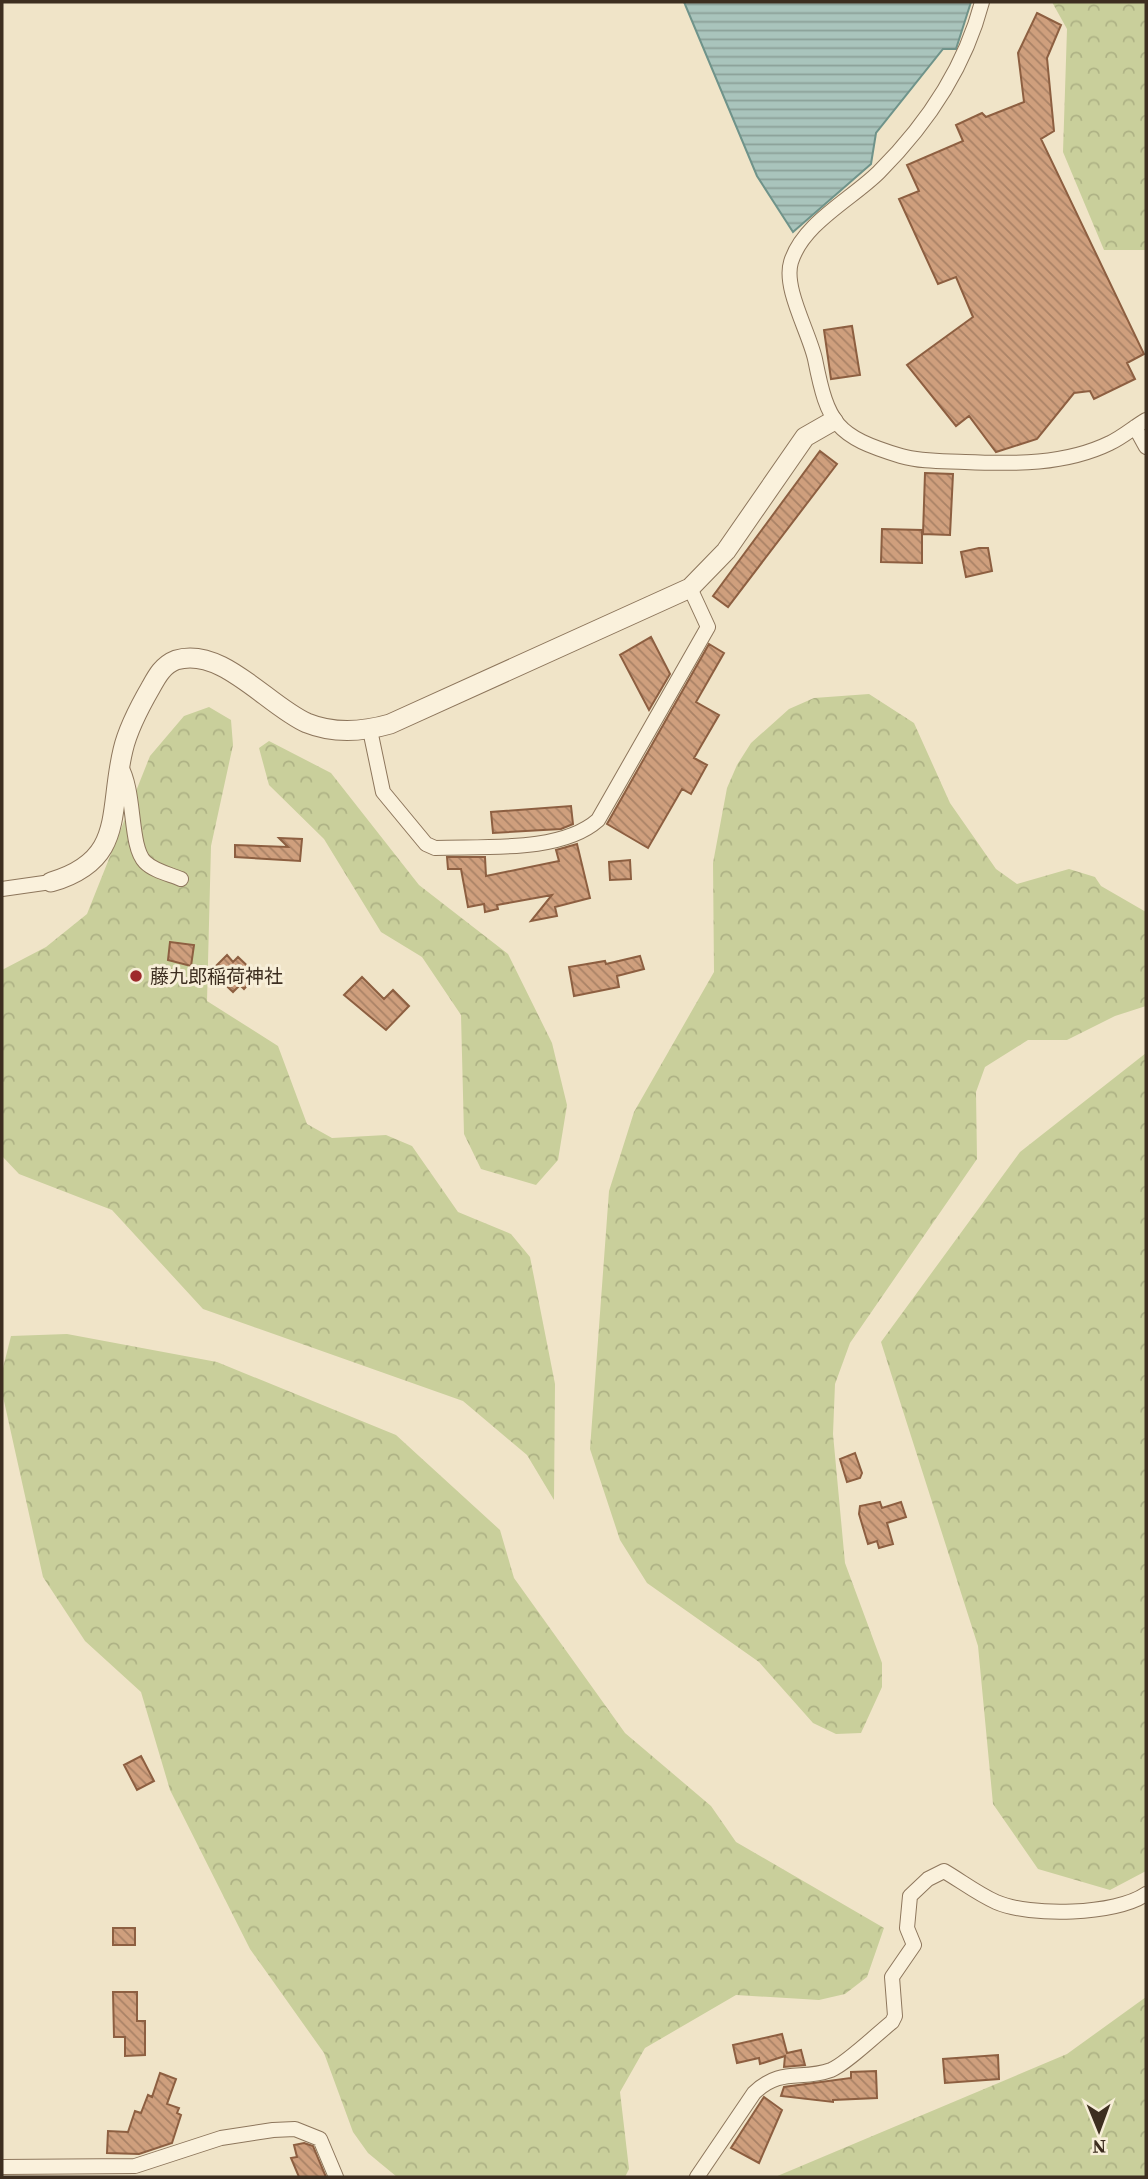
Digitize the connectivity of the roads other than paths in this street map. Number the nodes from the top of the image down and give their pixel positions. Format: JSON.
{"nodes":[{"id":1,"x":982,"y":2,"type":"edge"},
{"id":2,"x":832,"y":421,"type":"junction"},
{"id":3,"x":1141,"y":424,"type":"edge"},
{"id":4,"x":1146,"y":447,"type":"edge"},
{"id":5,"x":690,"y":588,"type":"junction"},
{"id":6,"x":370,"y":730,"type":"junction"},
{"id":7,"x":120,"y":765,"type":"junction"},
{"id":8,"x":181,"y":879,"type":"dead end"},
{"id":9,"x":51,"y":882,"type":"joint"},
{"id":10,"x":2,"y":890,"type":"edge"},
{"id":11,"x":1146,"y":1894,"type":"edge"},
{"id":12,"x":2,"y":2167,"type":"edge"},
{"id":13,"x":336,"y":2177,"type":"edge"},
{"id":14,"x":697,"y":2177,"type":"edge"}],
"edges":[{"from":1,"to":2,"type":"street"},
{"from":2,"to":3,"type":"street"},
{"from":2,"to":5,"type":"street"},
{"from":3,"to":4,"type":"street"},
{"from":5,"to":6,"type":"street"},
{"from":5,"to":6,"type":"street"},
{"from":6,"to":7,"type":"street"},
{"from":7,"to":8,"type":"street"},
{"from":7,"to":9,"type":"street"},
{"from":9,"to":10,"type":"street"},
{"from":11,"to":14,"type":"street"},
{"from":12,"to":13,"type":"street"}]}
